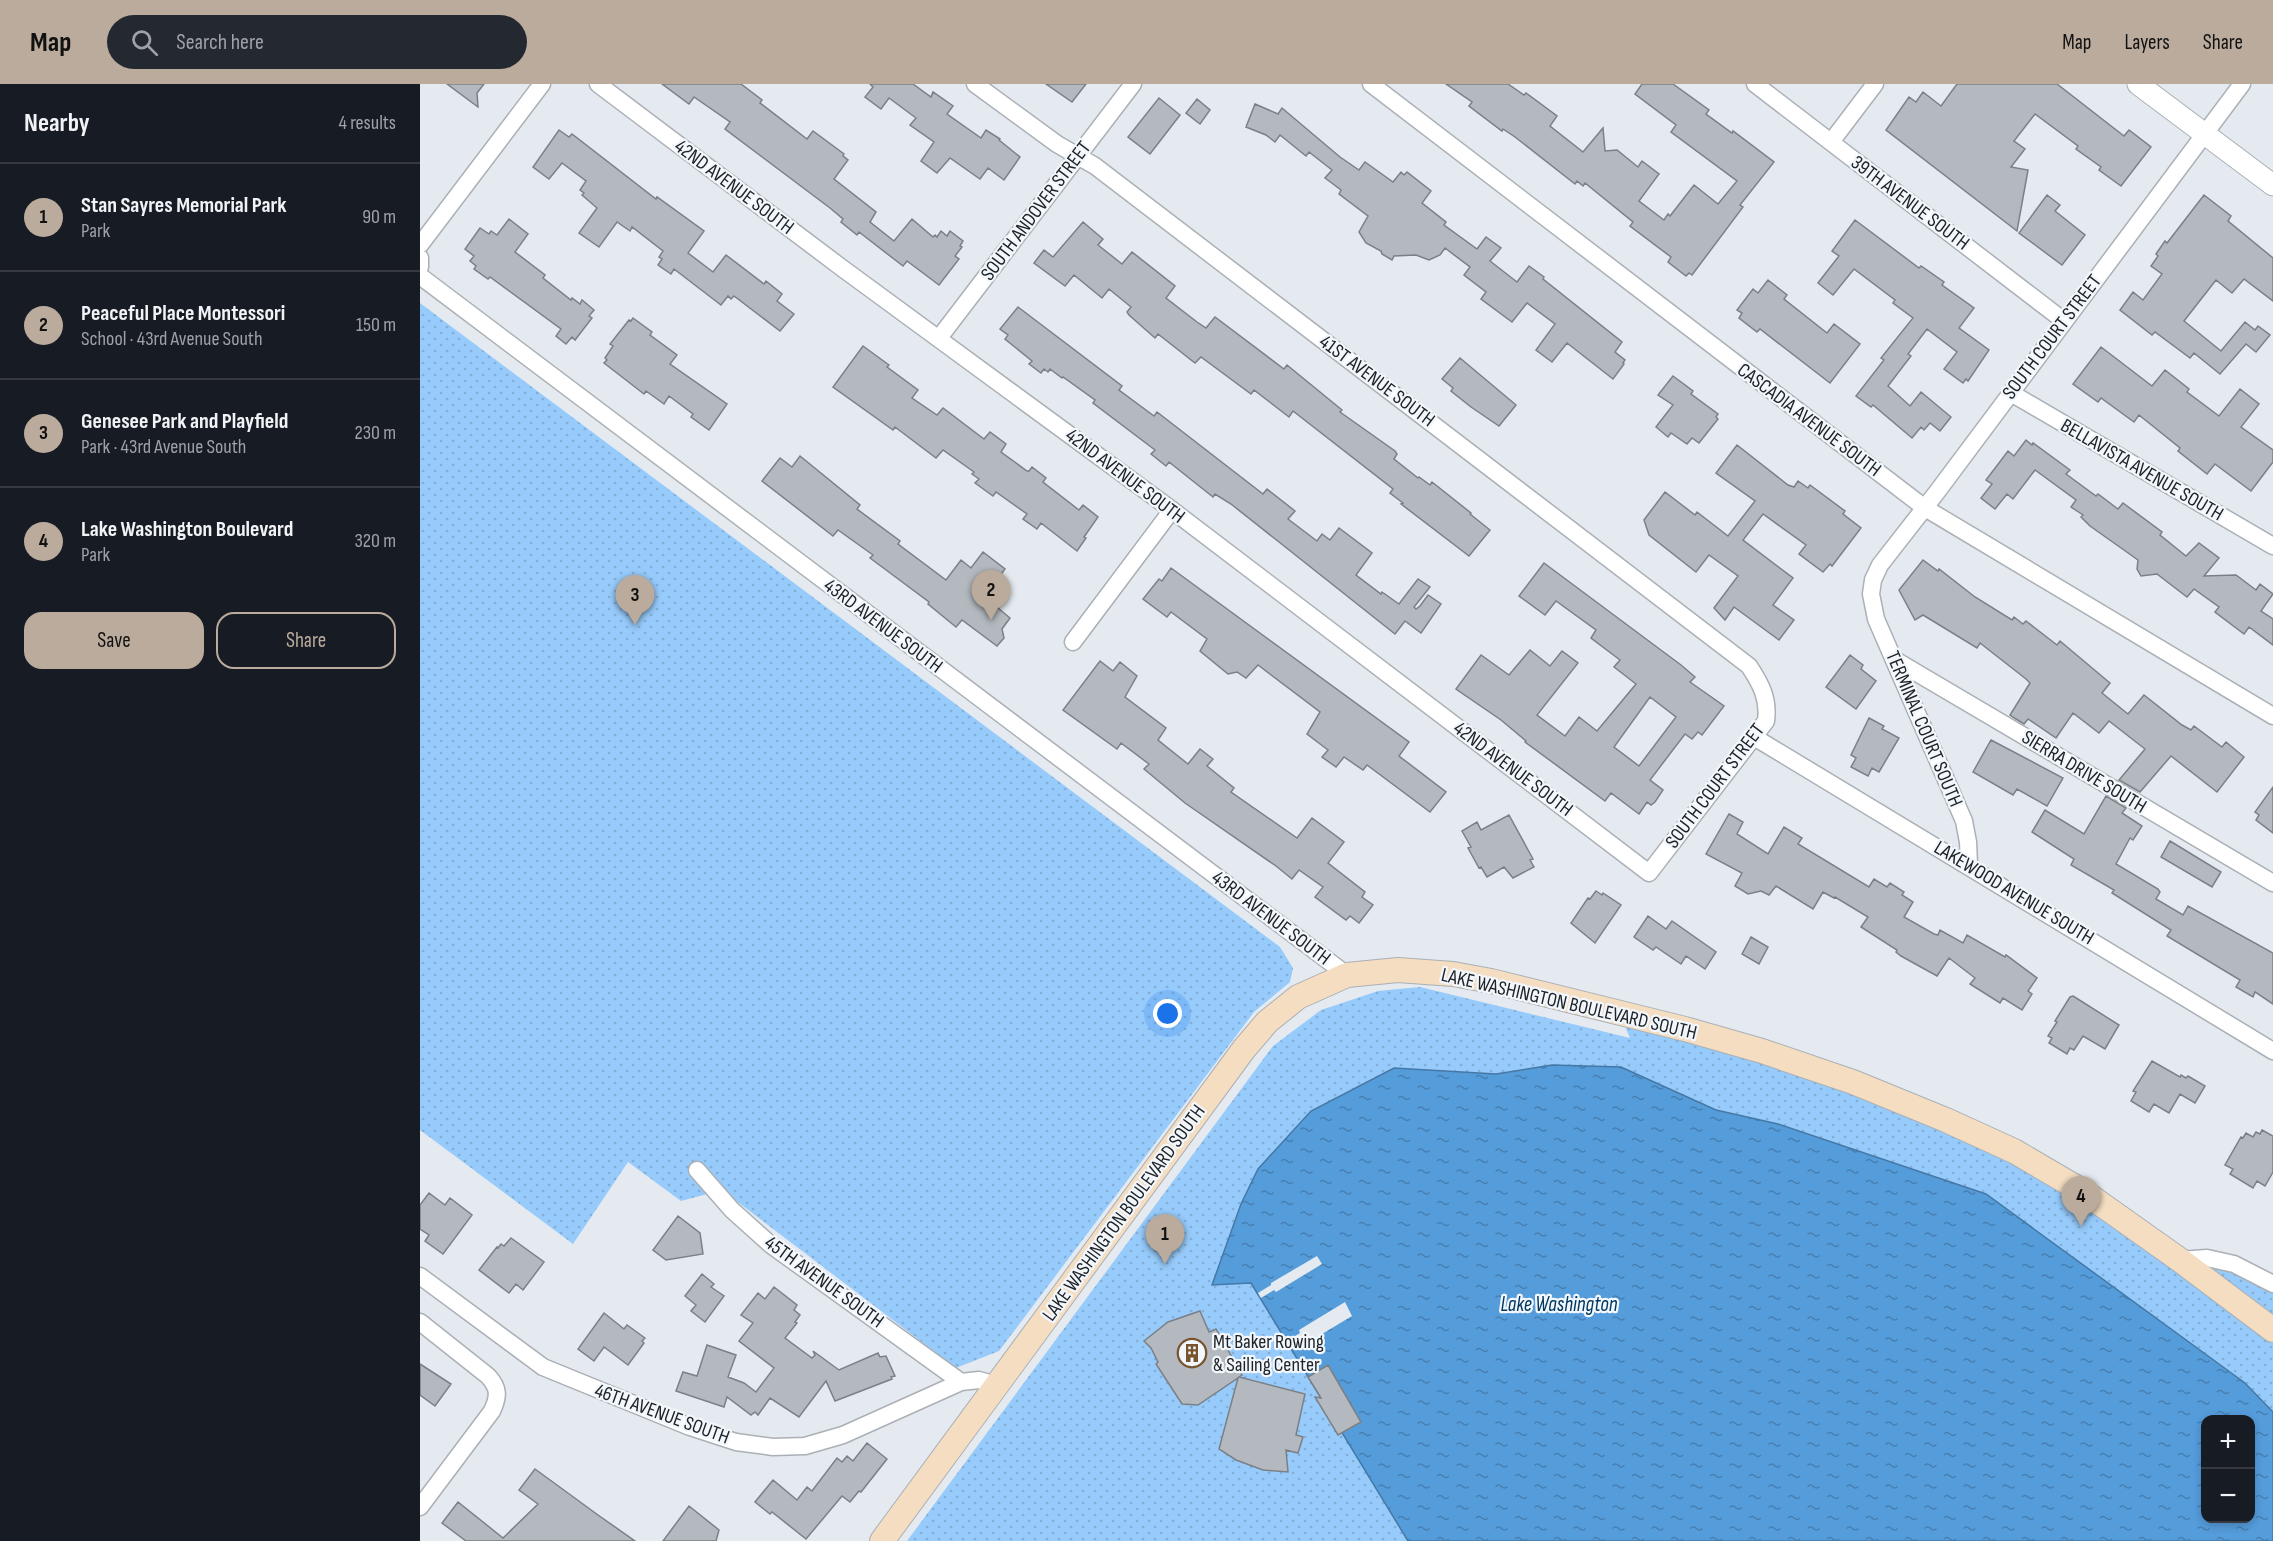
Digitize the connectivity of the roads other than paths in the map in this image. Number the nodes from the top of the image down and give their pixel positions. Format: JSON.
{"nodes":[{"id":1,"x":542,"y":84,"type":"edge"},
{"id":2,"x":598,"y":84,"type":"edge"},
{"id":3,"x":975,"y":84,"type":"edge"},
{"id":4,"x":1133,"y":84,"type":"edge"},
{"id":5,"x":1371,"y":84,"type":"edge"},
{"id":6,"x":1755,"y":84,"type":"edge"},
{"id":7,"x":1875,"y":84,"type":"edge"},
{"id":8,"x":2138,"y":84,"type":"edge"},
{"id":9,"x":2242,"y":84,"type":"edge"},
{"id":10,"x":2205,"y":134,"type":"junction"},
{"id":11,"x":1831,"y":142,"type":"junction"},
{"id":12,"x":1078,"y":156,"type":"junction"},
{"id":13,"x":2273,"y":185,"type":"edge"},
{"id":14,"x":420,"y":245,"type":"edge"},
{"id":15,"x":420,"y":258,"type":"edge"},
{"id":16,"x":420,"y":267,"type":"edge"},
{"id":17,"x":420,"y":276,"type":"edge"},
{"id":18,"x":2064,"y":321,"type":"junction"},
{"id":19,"x":939,"y":338,"type":"junction"},
{"id":20,"x":2011,"y":393,"type":"junction"},
{"id":21,"x":1924,"y":508,"type":"junction"},
{"id":22,"x":1172,"y":510,"type":"junction"},
{"id":23,"x":2270,"y":537,"type":"edge"},
{"id":24,"x":1871,"y":594,"type":"joint"},
{"id":25,"x":1073,"y":642,"type":"dead end"},
{"id":26,"x":1895,"y":660,"type":"junction"},
{"id":27,"x":1764,"y":693,"type":"joint"},
{"id":28,"x":2273,"y":716,"type":"edge"},
{"id":29,"x":1754,"y":737,"type":"junction"},
{"id":30,"x":1969,"y":866,"type":"junction"},
{"id":31,"x":1648,"y":873,"type":"joint"},
{"id":32,"x":2273,"y":883,"type":"edge"},
{"id":33,"x":1347,"y":975,"type":"junction"},
{"id":34,"x":2273,"y":1051,"type":"edge"},
{"id":35,"x":697,"y":1170,"type":"dead end"},
{"id":36,"x":2180,"y":1260,"type":"junction"},
{"id":37,"x":420,"y":1276,"type":"edge"},
{"id":38,"x":2273,"y":1284,"type":"edge"},
{"id":39,"x":420,"y":1322,"type":"edge"},
{"id":40,"x":2273,"y":1330,"type":"edge"},
{"id":41,"x":961,"y":1382,"type":"junction"},
{"id":42,"x":996,"y":1385,"type":"junction"},
{"id":43,"x":420,"y":1507,"type":"edge"},
{"id":44,"x":882,"y":1541,"type":"edge"}],
"edges":[{"from":1,"to":14,"type":"street"},
{"from":2,"to":19,"type":"street","name":"42ND AVENUE SOUTH"},
{"from":3,"to":12,"type":"street","name":"41ST AVENUE SOUTH"},
{"from":4,"to":12,"type":"street","name":"SOUTH ANDOVER STREET"},
{"from":5,"to":21,"type":"street","name":"CASCADIA AVENUE SOUTH"},
{"from":6,"to":11,"type":"street","name":"39TH AVENUE SOUTH"},
{"from":7,"to":11,"type":"street"},
{"from":8,"to":10,"type":"street"},
{"from":9,"to":10,"type":"street","name":"SOUTH COURT STREET"},
{"from":10,"to":13,"type":"street"},
{"from":10,"to":18,"type":"street","name":"SOUTH COURT STREET"},
{"from":11,"to":18,"type":"street","name":"39TH AVENUE SOUTH"},
{"from":12,"to":19,"type":"street","name":"SOUTH ANDOVER STREET"},
{"from":12,"to":27,"type":"street","name":"41ST AVENUE SOUTH"},
{"from":15,"to":16,"type":"street"},
{"from":17,"to":33,"type":"street","name":"43RD AVENUE SOUTH"},
{"from":18,"to":20,"type":"street","name":"SOUTH COURT STREET"},
{"from":19,"to":22,"type":"street","name":"42ND AVENUE SOUTH"},
{"from":20,"to":21,"type":"street","name":"SOUTH COURT STREET"},
{"from":20,"to":23,"type":"street","name":"BELLAVISTA AVENUE SOUTH"},
{"from":21,"to":24,"type":"street","name":"SOUTH COURT STREET"},
{"from":21,"to":28,"type":"street","name":"CASCADIA AVENUE SOUTH"},
{"from":22,"to":25,"type":"street"},
{"from":22,"to":31,"type":"street","name":"42ND AVENUE SOUTH"},
{"from":24,"to":26,"type":"street","name":"TERMINAL COURT SOUTH"},
{"from":26,"to":30,"type":"street","name":"TERMINAL COURT SOUTH"},
{"from":26,"to":32,"type":"street","name":"SIERRA DRIVE SOUTH"},
{"from":27,"to":29,"type":"street","name":"SOUTH COURT STREET"},
{"from":29,"to":30,"type":"street","name":"LAKEWOOD AVENUE SOUTH"},
{"from":29,"to":31,"type":"street","name":"SOUTH COURT STREET"},
{"from":30,"to":34,"type":"street","name":"LAKEWOOD AVENUE SOUTH"},
{"from":33,"to":36,"type":"main road","name":"LAKE WASHINGTON BOULEVARD SOUTH"},
{"from":33,"to":42,"type":"main road","name":"LAKE WASHINGTON BOULEVARD SOUTH"},
{"from":35,"to":41,"type":"street","name":"45TH AVENUE SOUTH"},
{"from":36,"to":38,"type":"street"},
{"from":36,"to":40,"type":"main road","name":"LAKE WASHINGTON BOULEVARD SOUTH"},
{"from":37,"to":41,"type":"street","name":"46TH AVENUE SOUTH"},
{"from":39,"to":43,"type":"street"},
{"from":41,"to":42,"type":"street","name":"46TH AVENUE SOUTH"},
{"from":42,"to":44,"type":"main road","name":"LAKE WASHINGTON BOULEVARD SOUTH"}]}
